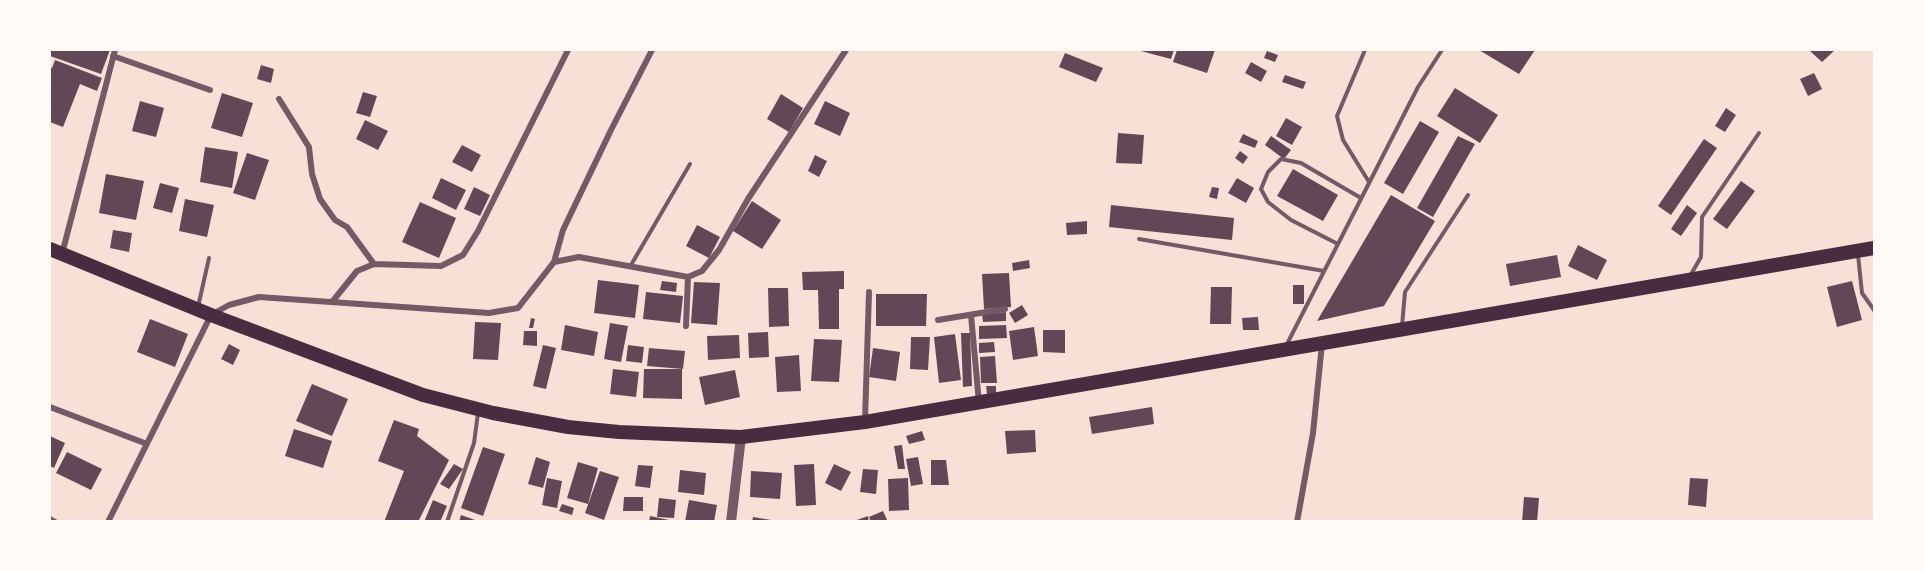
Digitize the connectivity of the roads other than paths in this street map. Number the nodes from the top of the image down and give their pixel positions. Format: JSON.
{"nodes":[{"id":1,"x":568,"y":50,"type":"edge"},
{"id":2,"x":652,"y":50,"type":"edge"},
{"id":3,"x":846,"y":50,"type":"edge"},
{"id":4,"x":1365,"y":50,"type":"edge"},
{"id":5,"x":1442,"y":50,"type":"edge"},
{"id":6,"x":114,"y":53,"type":"edge"},
{"id":7,"x":210,"y":90,"type":"dead end"},
{"id":8,"x":279,"y":99,"type":"dead end"},
{"id":9,"x":1759,"y":133,"type":"dead end"},
{"id":10,"x":690,"y":164,"type":"dead end"},
{"id":11,"x":1370,"y":182,"type":"junction"},
{"id":12,"x":1468,"y":195,"type":"dead end"},
{"id":13,"x":1361,"y":198,"type":"junction"},
{"id":14,"x":1139,"y":239,"type":"dead end"},
{"id":15,"x":1338,"y":244,"type":"junction"},
{"id":16,"x":1875,"y":248,"type":"edge"},
{"id":17,"x":1857,"y":251,"type":"junction"},
{"id":18,"x":56,"y":252,"type":"edge"},
{"id":19,"x":208,"y":258,"type":"dead end"},
{"id":20,"x":554,"y":262,"type":"junction"},
{"id":21,"x":374,"y":264,"type":"junction"},
{"id":22,"x":631,"y":265,"type":"junction"},
{"id":23,"x":1324,"y":271,"type":"junction"},
{"id":24,"x":688,"y":277,"type":"junction"},
{"id":25,"x":1688,"y":281,"type":"junction"},
{"id":26,"x":869,"y":292,"type":"dead end"},
{"id":27,"x":332,"y":302,"type":"junction"},
{"id":28,"x":197,"y":309,"type":"junction"},
{"id":29,"x":1005,"y":309,"type":"dead end"},
{"id":30,"x":1875,"y":310,"type":"edge"},
{"id":31,"x":211,"y":315,"type":"junction"},
{"id":32,"x":971,"y":315,"type":"junction"},
{"id":33,"x":938,"y":320,"type":"dead end"},
{"id":34,"x":686,"y":326,"type":"dead end"},
{"id":35,"x":1401,"y":331,"type":"junction"},
{"id":36,"x":1322,"y":344,"type":"junction"},
{"id":37,"x":1283,"y":351,"type":"junction"},
{"id":38,"x":979,"y":403,"type":"junction"},
{"id":39,"x":50,"y":407,"type":"edge"},
{"id":40,"x":478,"y":409,"type":"junction"},
{"id":41,"x":865,"y":422,"type":"junction"},
{"id":42,"x":741,"y":437,"type":"junction"},
{"id":43,"x":147,"y":444,"type":"junction"},
{"id":44,"x":50,"y":519,"type":"edge"},
{"id":45,"x":56,"y":522,"type":"edge"},
{"id":46,"x":108,"y":522,"type":"edge"},
{"id":47,"x":447,"y":522,"type":"edge"},
{"id":48,"x":731,"y":522,"type":"edge"},
{"id":49,"x":1298,"y":522,"type":"edge"}],
"edges":[{"from":1,"to":21,"type":"street"},
{"from":2,"to":20,"type":"street"},
{"from":3,"to":24,"type":"street"},
{"from":4,"to":11,"type":"lane"},
{"from":5,"to":11,"type":"lane"},
{"from":6,"to":7,"type":"street"},
{"from":6,"to":18,"type":"street"},
{"from":8,"to":21,"type":"street"},
{"from":9,"to":25,"type":"lane"},
{"from":10,"to":22,"type":"lane"},
{"from":11,"to":13,"type":"lane"},
{"from":12,"to":35,"type":"lane"},
{"from":13,"to":15,"type":"lane"},
{"from":13,"to":15,"type":"lane"},
{"from":14,"to":23,"type":"lane"},
{"from":15,"to":23,"type":"lane"},
{"from":16,"to":17,"type":"highway"},
{"from":17,"to":25,"type":"highway"},
{"from":17,"to":30,"type":"lane"},
{"from":18,"to":28,"type":"highway"},
{"from":19,"to":28,"type":"lane"},
{"from":20,"to":22,"type":"street"},
{"from":20,"to":27,"type":"street"},
{"from":21,"to":27,"type":"street"},
{"from":22,"to":24,"type":"street"},
{"from":23,"to":37,"type":"lane"},
{"from":24,"to":34,"type":"street"},
{"from":25,"to":35,"type":"highway"},
{"from":26,"to":41,"type":"street"},
{"from":27,"to":31,"type":"street"},
{"from":28,"to":31,"type":"highway"},
{"from":29,"to":32,"type":"street"},
{"from":31,"to":40,"type":"highway"},
{"from":31,"to":43,"type":"street"},
{"from":32,"to":33,"type":"street"},
{"from":32,"to":38,"type":"street"},
{"from":35,"to":36,"type":"highway"},
{"from":36,"to":37,"type":"highway"},
{"from":36,"to":49,"type":"street"},
{"from":37,"to":38,"type":"highway"},
{"from":38,"to":41,"type":"highway"},
{"from":39,"to":43,"type":"street"},
{"from":40,"to":42,"type":"highway"},
{"from":40,"to":47,"type":"lane"},
{"from":41,"to":42,"type":"highway"},
{"from":42,"to":48,"type":"street"},
{"from":43,"to":46,"type":"street"},
{"from":44,"to":45,"type":"street"}]}
